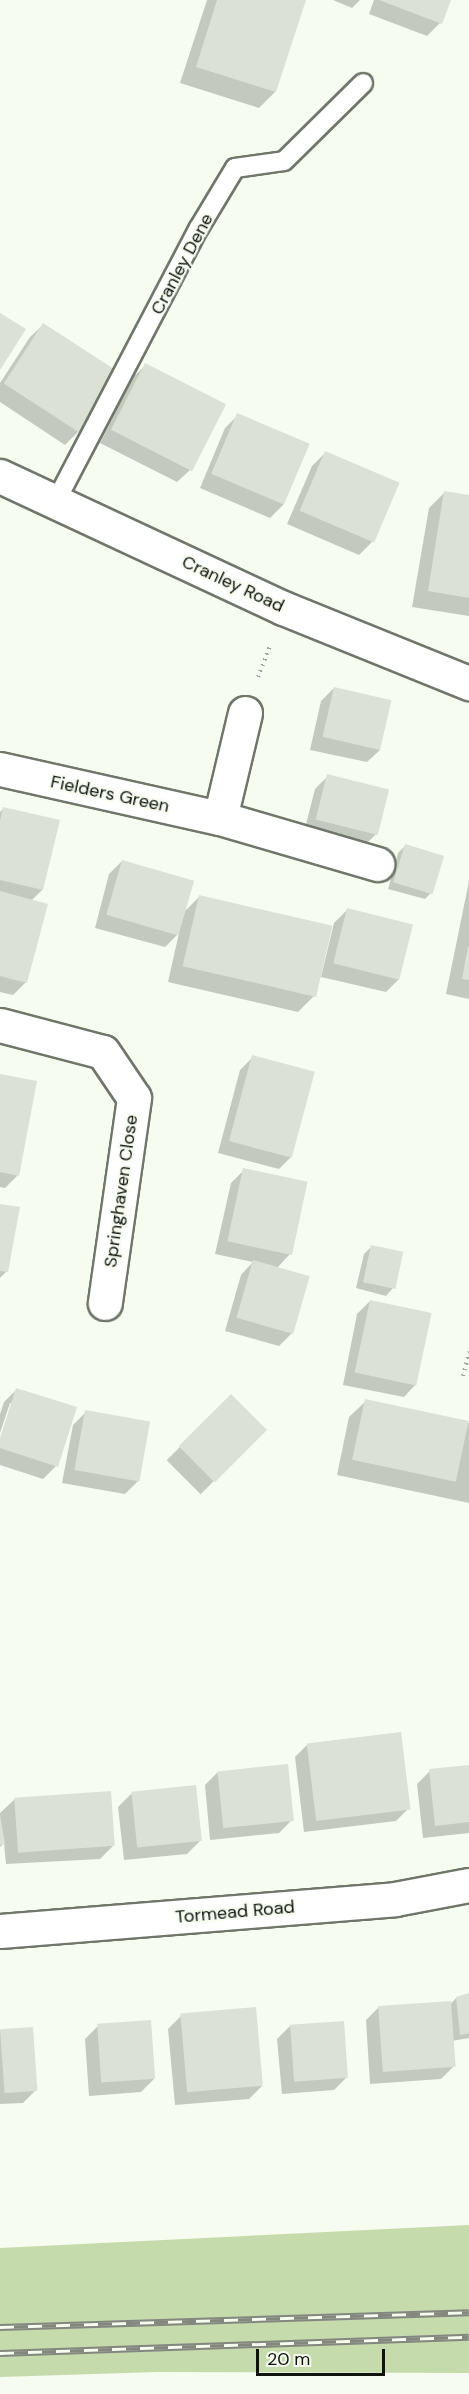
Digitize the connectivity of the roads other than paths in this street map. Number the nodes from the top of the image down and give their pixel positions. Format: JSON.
{"nodes":[{"id":1,"x":363,"y":83,"type":"dead end"},
{"id":2,"x":0,"y":476,"type":"edge"},
{"id":3,"x":56,"y":501,"type":"junction"},
{"id":4,"x":469,"y":683,"type":"edge"},
{"id":5,"x":245,"y":713,"type":"road end"},
{"id":6,"x":0,"y":770,"type":"edge"},
{"id":7,"x":220,"y":818,"type":"junction"},
{"id":8,"x":377,"y":864,"type":"dead end"},
{"id":9,"x":0,"y":1025,"type":"edge"},
{"id":10,"x":105,"y":1303,"type":"dead end"},
{"id":11,"x":469,"y":1885,"type":"edge"},
{"id":12,"x":0,"y":1931,"type":"edge"}],
"edges":[{"from":1,"to":3,"type":"lane","name":"Cranley Dene"},
{"from":2,"to":3,"type":"street","name":"Cranley Road"},
{"from":3,"to":4,"type":"street","name":"Cranley Road"},
{"from":5,"to":7,"type":"street"},
{"from":6,"to":7,"type":"street","name":"Fielders Green"},
{"from":7,"to":8,"type":"street","name":"Fielders Green"},
{"from":9,"to":10,"type":"street","name":"Springhaven Close"},
{"from":11,"to":12,"type":"street","name":"Tormead Road"}]}
